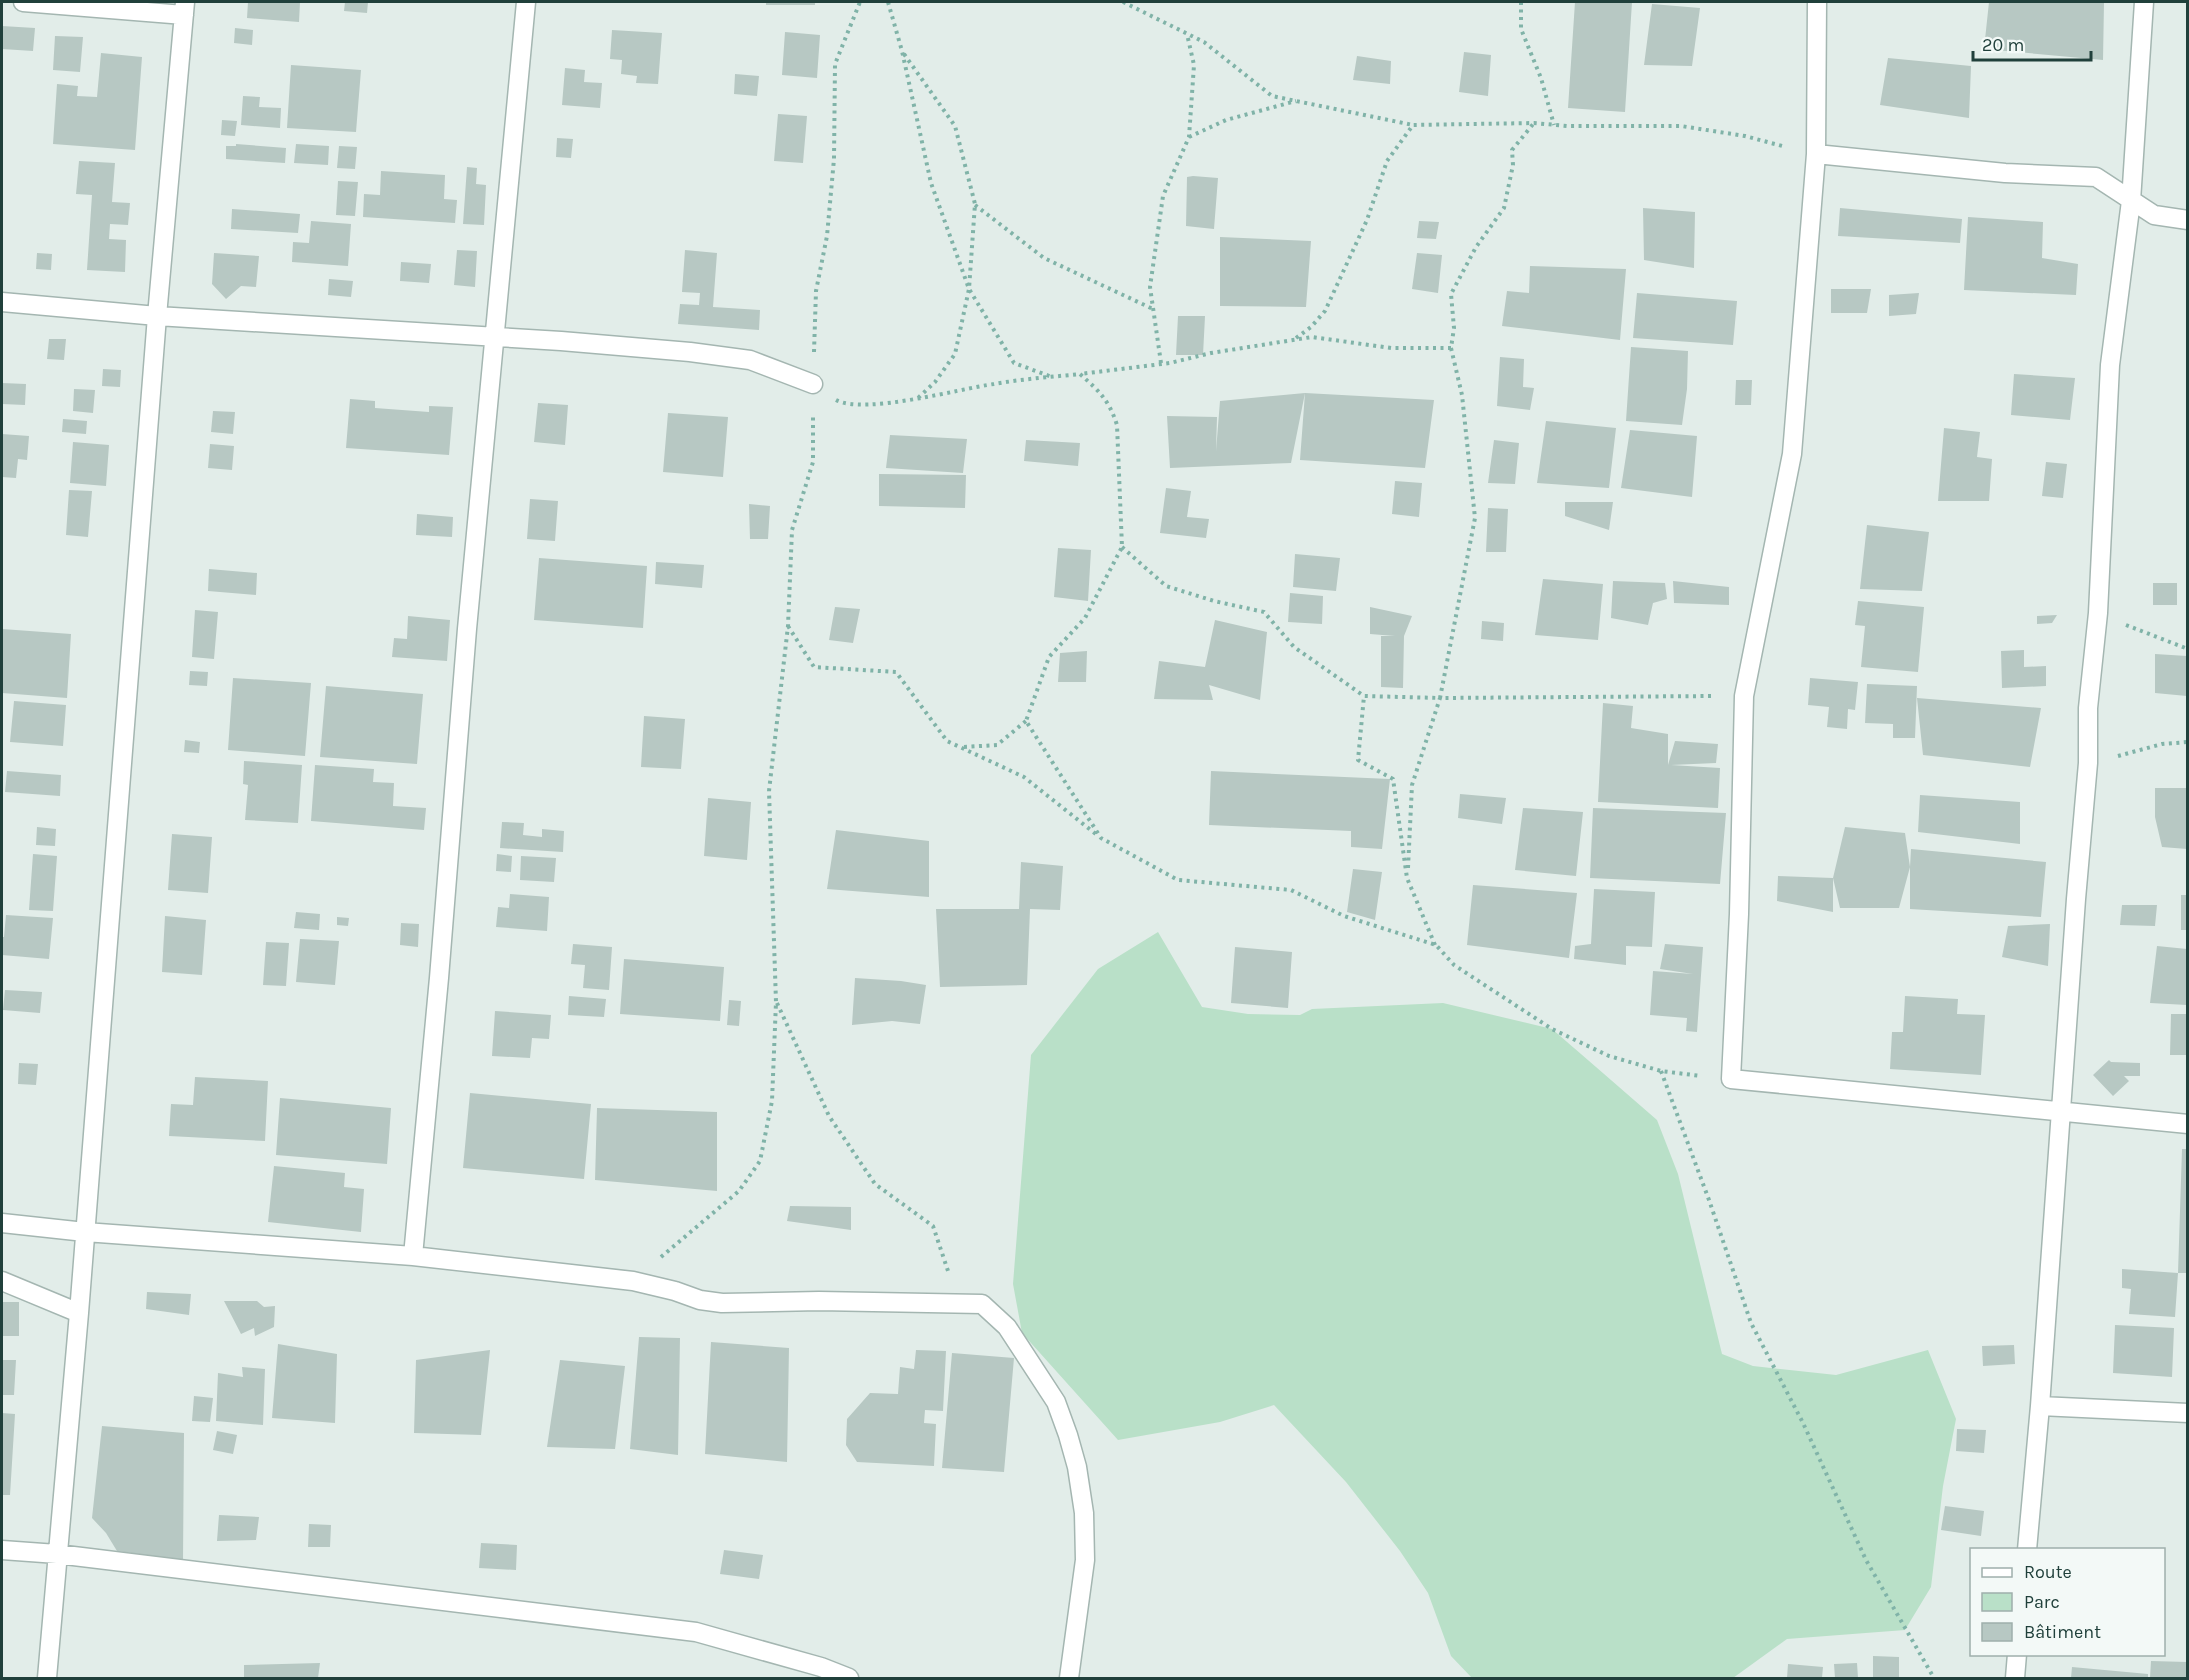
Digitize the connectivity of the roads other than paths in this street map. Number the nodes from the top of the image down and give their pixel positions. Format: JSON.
{"nodes":[{"id":1,"x":23,"y":2,"type":"edge"},
{"id":2,"x":526,"y":2,"type":"edge"},
{"id":3,"x":1817,"y":2,"type":"edge"},
{"id":4,"x":2144,"y":2,"type":"edge"},
{"id":5,"x":184,"y":8,"type":"edge"},
{"id":6,"x":1816,"y":154,"type":"junction"},
{"id":7,"x":2131,"y":201,"type":"junction"},
{"id":8,"x":2187,"y":220,"type":"edge"},
{"id":9,"x":2,"y":302,"type":"edge"},
{"id":10,"x":157,"y":316,"type":"junction"},
{"id":11,"x":495,"y":338,"type":"junction"},
{"id":12,"x":813,"y":384,"type":"road end"},
{"id":13,"x":2061,"y":1113,"type":"junction"},
{"id":14,"x":2187,"y":1124,"type":"edge"},
{"id":15,"x":2,"y":1223,"type":"edge"},
{"id":16,"x":85,"y":1232,"type":"junction"},
{"id":17,"x":413,"y":1256,"type":"junction"},
{"id":18,"x":2,"y":1281,"type":"edge"},
{"id":19,"x":78,"y":1313,"type":"junction"},
{"id":20,"x":2040,"y":1406,"type":"junction"},
{"id":21,"x":2187,"y":1413,"type":"edge"},
{"id":22,"x":2027,"y":1548,"type":"edge"},
{"id":23,"x":2,"y":1550,"type":"edge"},
{"id":24,"x":57,"y":1554,"type":"junction"},
{"id":25,"x":2018,"y":1656,"type":"edge"},
{"id":26,"x":47,"y":1678,"type":"edge"},
{"id":27,"x":849,"y":1678,"type":"edge"},
{"id":28,"x":1069,"y":1678,"type":"edge"},
{"id":29,"x":2015,"y":1678,"type":"edge"}],
"edges":[{"from":1,"to":5,"type":"street"},
{"from":2,"to":11,"type":"street"},
{"from":3,"to":6,"type":"street"},
{"from":4,"to":7,"type":"street"},
{"from":5,"to":10,"type":"street"},
{"from":6,"to":7,"type":"street"},
{"from":6,"to":13,"type":"street"},
{"from":7,"to":8,"type":"street"},
{"from":7,"to":13,"type":"street"},
{"from":9,"to":10,"type":"street"},
{"from":10,"to":11,"type":"street"},
{"from":10,"to":16,"type":"street"},
{"from":11,"to":12,"type":"street"},
{"from":11,"to":17,"type":"street"},
{"from":13,"to":14,"type":"street"},
{"from":13,"to":20,"type":"street"},
{"from":15,"to":16,"type":"street"},
{"from":16,"to":17,"type":"street"},
{"from":16,"to":19,"type":"street"},
{"from":17,"to":28,"type":"street"},
{"from":18,"to":19,"type":"street"},
{"from":19,"to":24,"type":"street"},
{"from":20,"to":21,"type":"street"},
{"from":20,"to":22,"type":"street"},
{"from":23,"to":24,"type":"street"},
{"from":24,"to":26,"type":"street"},
{"from":24,"to":27,"type":"street"},
{"from":25,"to":29,"type":"street"}]}
